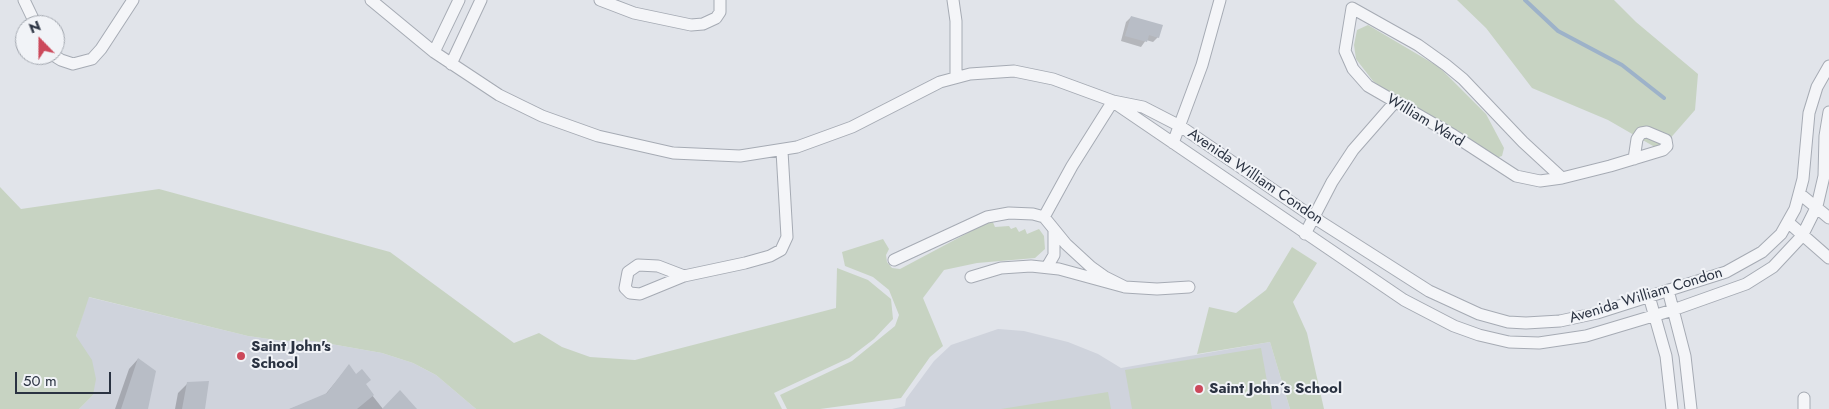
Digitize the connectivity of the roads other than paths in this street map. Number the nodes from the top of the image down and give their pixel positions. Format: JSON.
{"nodes":[{"id":1,"x":24,"y":0,"type":"edge"},
{"id":2,"x":133,"y":0,"type":"edge"},
{"id":3,"x":371,"y":0,"type":"edge"},
{"id":4,"x":459,"y":0,"type":"edge"},
{"id":5,"x":481,"y":0,"type":"edge"},
{"id":6,"x":600,"y":0,"type":"edge"},
{"id":7,"x":720,"y":0,"type":"edge"},
{"id":8,"x":953,"y":0,"type":"edge"},
{"id":9,"x":1220,"y":0,"type":"edge"},
{"id":10,"x":1352,"y":4,"type":"edge"},
{"id":11,"x":31,"y":15,"type":"edge"},
{"id":12,"x":434,"y":52,"type":"junction"},
{"id":13,"x":65,"y":61,"type":"edge"},
{"id":14,"x":451,"y":64,"type":"junction"},
{"id":15,"x":1829,"y":66,"type":"edge"},
{"id":16,"x":956,"y":77,"type":"junction"},
{"id":17,"x":1113,"y":101,"type":"junction"},
{"id":18,"x":1395,"y":102,"type":"junction"},
{"id":19,"x":1829,"y":112,"type":"edge"},
{"id":20,"x":1180,"y":126,"type":"junction"},
{"id":21,"x":1173,"y":144,"type":"junction"},
{"id":22,"x":782,"y":151,"type":"junction"},
{"id":23,"x":1634,"y":159,"type":"dead end"},
{"id":24,"x":1562,"y":178,"type":"junction"},
{"id":25,"x":1800,"y":194,"type":"junction"},
{"id":26,"x":1817,"y":206,"type":"junction"},
{"id":27,"x":1044,"y":217,"type":"junction"},
{"id":28,"x":1313,"y":217,"type":"junction"},
{"id":29,"x":1829,"y":218,"type":"edge"},
{"id":30,"x":1789,"y":223,"type":"junction"},
{"id":31,"x":1054,"y":230,"type":"junction"},
{"id":32,"x":1305,"y":234,"type":"junction"},
{"id":33,"x":1802,"y":236,"type":"junction"},
{"id":34,"x":1829,"y":258,"type":"edge"},
{"id":35,"x":894,"y":260,"type":"dead end"},
{"id":36,"x":1047,"y":267,"type":"junction"},
{"id":37,"x":684,"y":276,"type":"junction"},
{"id":38,"x":971,"y":277,"type":"dead end"},
{"id":39,"x":1125,"y":287,"type":"junction"},
{"id":40,"x":1189,"y":287,"type":"dead end"},
{"id":41,"x":1668,"y":290,"type":"junction"},
{"id":42,"x":1649,"y":296,"type":"junction"},
{"id":43,"x":1673,"y":310,"type":"junction"},
{"id":44,"x":1656,"y":315,"type":"junction"},
{"id":45,"x":1672,"y":409,"type":"edge"},
{"id":46,"x":1690,"y":409,"type":"edge"}],
"edges":[{"from":1,"to":11,"type":"street"},
{"from":2,"to":13,"type":"street"},
{"from":3,"to":12,"type":"street","name":"Avenida William Condon"},
{"from":4,"to":12,"type":"street"},
{"from":5,"to":14,"type":"street"},
{"from":6,"to":7,"type":"street"},
{"from":8,"to":16,"type":"street"},
{"from":9,"to":20,"type":"street"},
{"from":10,"to":18,"type":"street","name":"William Ward"},
{"from":10,"to":24,"type":"street","name":"William Ward"},
{"from":12,"to":14,"type":"street","name":"Avenida William Condon"},
{"from":14,"to":22,"type":"street","name":"Avenida William Condon"},
{"from":15,"to":25,"type":"street","name":"Avenida William Condon"},
{"from":16,"to":17,"type":"street","name":"Avenida William Condon"},
{"from":16,"to":22,"type":"street","name":"Avenida William Condon"},
{"from":17,"to":20,"type":"street","name":"Avenida William Condon"},
{"from":17,"to":21,"type":"street","name":"Avenida William Condon"},
{"from":17,"to":27,"type":"street"},
{"from":18,"to":24,"type":"street","name":"William Ward"},
{"from":18,"to":28,"type":"street"},
{"from":19,"to":26,"type":"street","name":"Avenida William Condon"},
{"from":20,"to":21,"type":"street"},
{"from":20,"to":28,"type":"street","name":"Avenida William Condon"},
{"from":21,"to":32,"type":"street","name":"Avenida William Condon"},
{"from":22,"to":37,"type":"street"},
{"from":23,"to":24,"type":"street","name":"William Ward"},
{"from":25,"to":26,"type":"street"},
{"from":25,"to":30,"type":"street","name":"Avenida William Condon"},
{"from":26,"to":29,"type":"street"},
{"from":26,"to":33,"type":"street","name":"Avenida William Condon"},
{"from":27,"to":31,"type":"street"},
{"from":27,"to":35,"type":"street"},
{"from":28,"to":32,"type":"street"},
{"from":28,"to":42,"type":"street","name":"Avenida William Condon"},
{"from":30,"to":33,"type":"street"},
{"from":30,"to":41,"type":"street","name":"Avenida William Condon"},
{"from":31,"to":36,"type":"street"},
{"from":31,"to":39,"type":"street"},
{"from":32,"to":44,"type":"street","name":"Avenida William Condon"},
{"from":33,"to":34,"type":"street"},
{"from":33,"to":43,"type":"street","name":"Avenida William Condon"},
{"from":36,"to":38,"type":"street"},
{"from":36,"to":39,"type":"street"},
{"from":37,"to":37,"type":"street"},
{"from":39,"to":40,"type":"street"},
{"from":41,"to":42,"type":"street","name":"Avenida William Condon"},
{"from":41,"to":43,"type":"street"},
{"from":42,"to":44,"type":"street"},
{"from":43,"to":44,"type":"street","name":"Avenida William Condon"},
{"from":43,"to":46,"type":"street"},
{"from":44,"to":45,"type":"street"}]}
